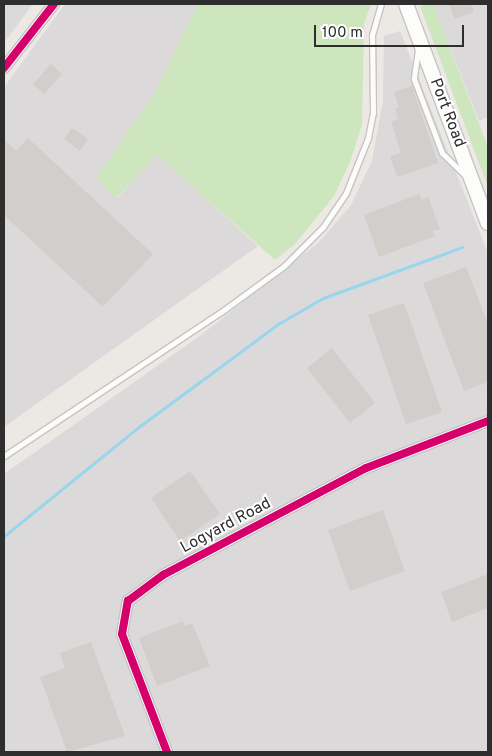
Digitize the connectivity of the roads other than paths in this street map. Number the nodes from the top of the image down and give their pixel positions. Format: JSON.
{"nodes":[{"id":1,"x":54,"y":4,"type":"edge"},
{"id":2,"x":381,"y":4,"type":"edge"},
{"id":3,"x":406,"y":4,"type":"edge"},
{"id":4,"x":4,"y":68,"type":"edge"},
{"id":5,"x":488,"y":223,"type":"edge"},
{"id":6,"x":488,"y":421,"type":"edge"},
{"id":7,"x":4,"y":456,"type":"edge"},
{"id":8,"x":168,"y":752,"type":"edge"}],
"edges":[{"from":1,"to":4,"type":"street"},
{"from":2,"to":7,"type":"lane"},
{"from":3,"to":5,"type":"main road","name":"Port Road"},
{"from":6,"to":8,"type":"street","name":"Logyard Road"}]}
